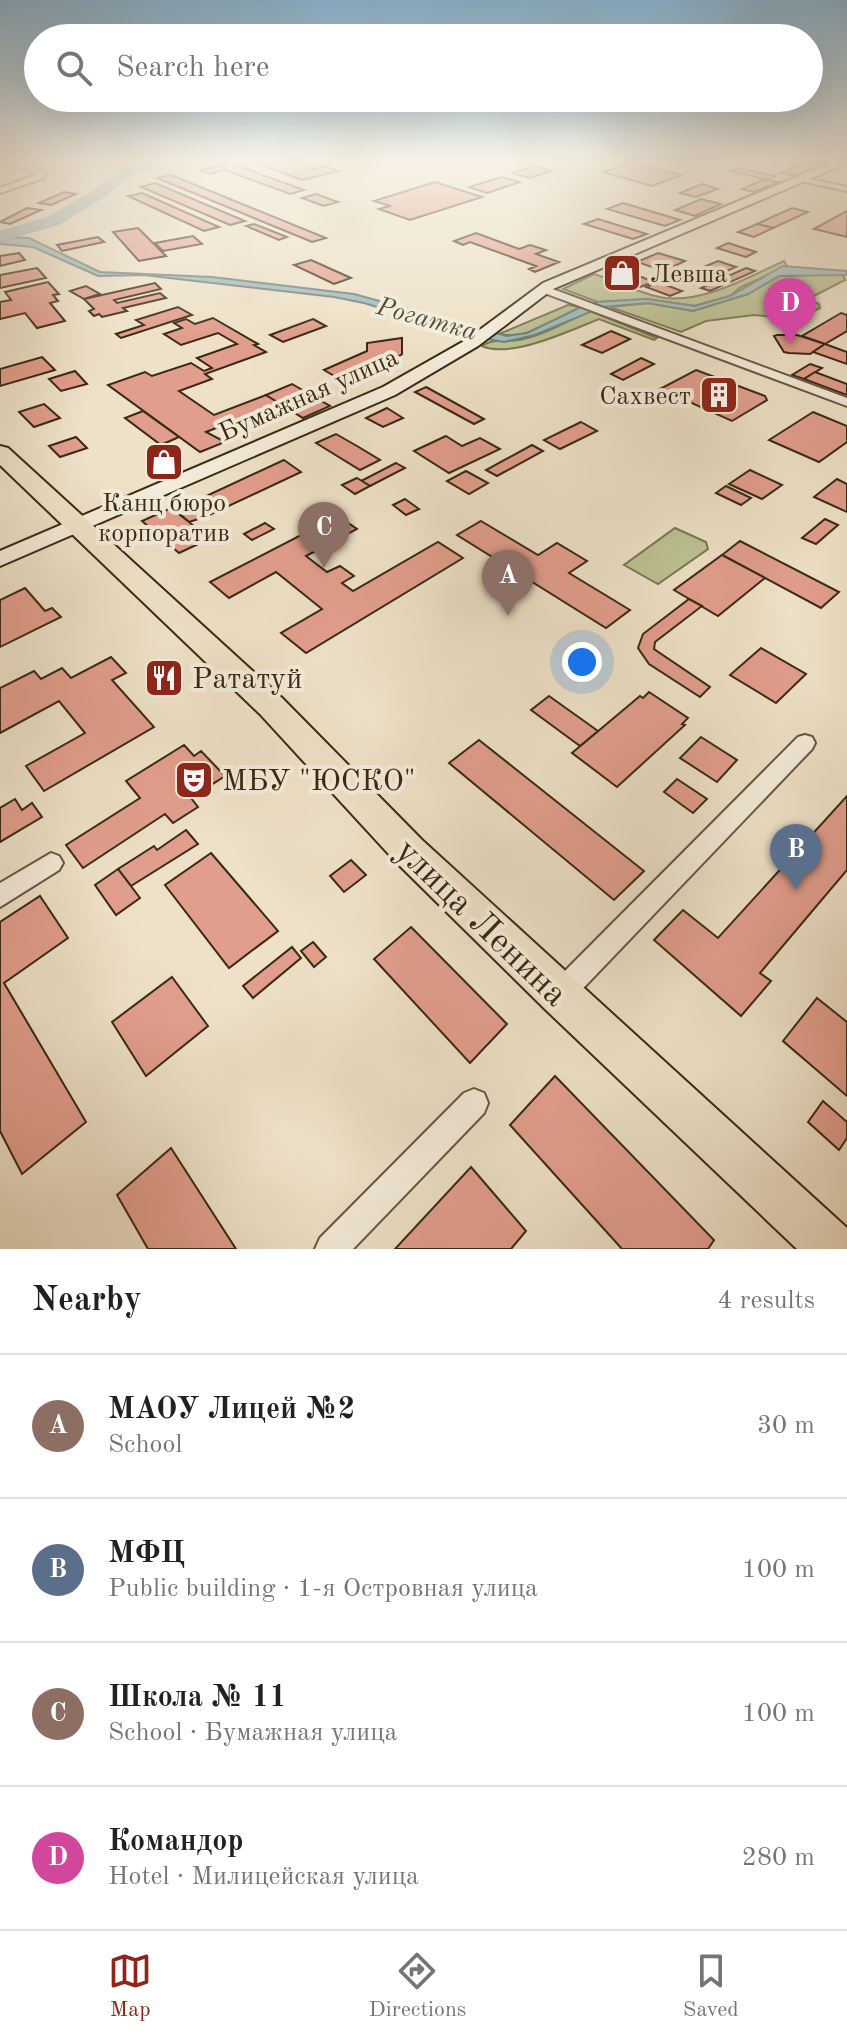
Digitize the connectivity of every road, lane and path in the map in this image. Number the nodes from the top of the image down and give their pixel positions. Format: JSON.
{"nodes":[{"id":1,"x":710,"y":218,"type":"edge"},
{"id":2,"x":543,"y":289,"type":"junction"},
{"id":3,"x":847,"y":402,"type":"edge"},
{"id":4,"x":0,"y":453,"type":"edge"},
{"id":5,"x":76,"y":526,"type":"junction"},
{"id":6,"x":0,"y":559,"type":"edge"},
{"id":7,"x":805,"y":743,"type":"dead end"},
{"id":8,"x":51,"y":863,"type":"dead end"},
{"id":9,"x":0,"y":896,"type":"edge"},
{"id":10,"x":559,"y":995,"type":"junction"},
{"id":11,"x":474,"y":1103,"type":"dead end"},
{"id":12,"x":331,"y":1249,"type":"edge"},
{"id":13,"x":833,"y":1249,"type":"edge"}],
"edges":[{"from":1,"to":2,"type":"street","name":"Бумажная улица"},
{"from":2,"to":3,"type":"street"},
{"from":2,"to":5,"type":"street","name":"Бумажная улица"},
{"from":4,"to":5,"type":"main road","name":"улица Ленина"},
{"from":5,"to":6,"type":"street","name":"Бумажная улица"},
{"from":5,"to":10,"type":"main road","name":"улица Ленина"},
{"from":7,"to":10,"type":"street"},
{"from":8,"to":9,"type":"street"},
{"from":10,"to":13,"type":"main road","name":"улица Ленина"},
{"from":11,"to":12,"type":"street"}]}
